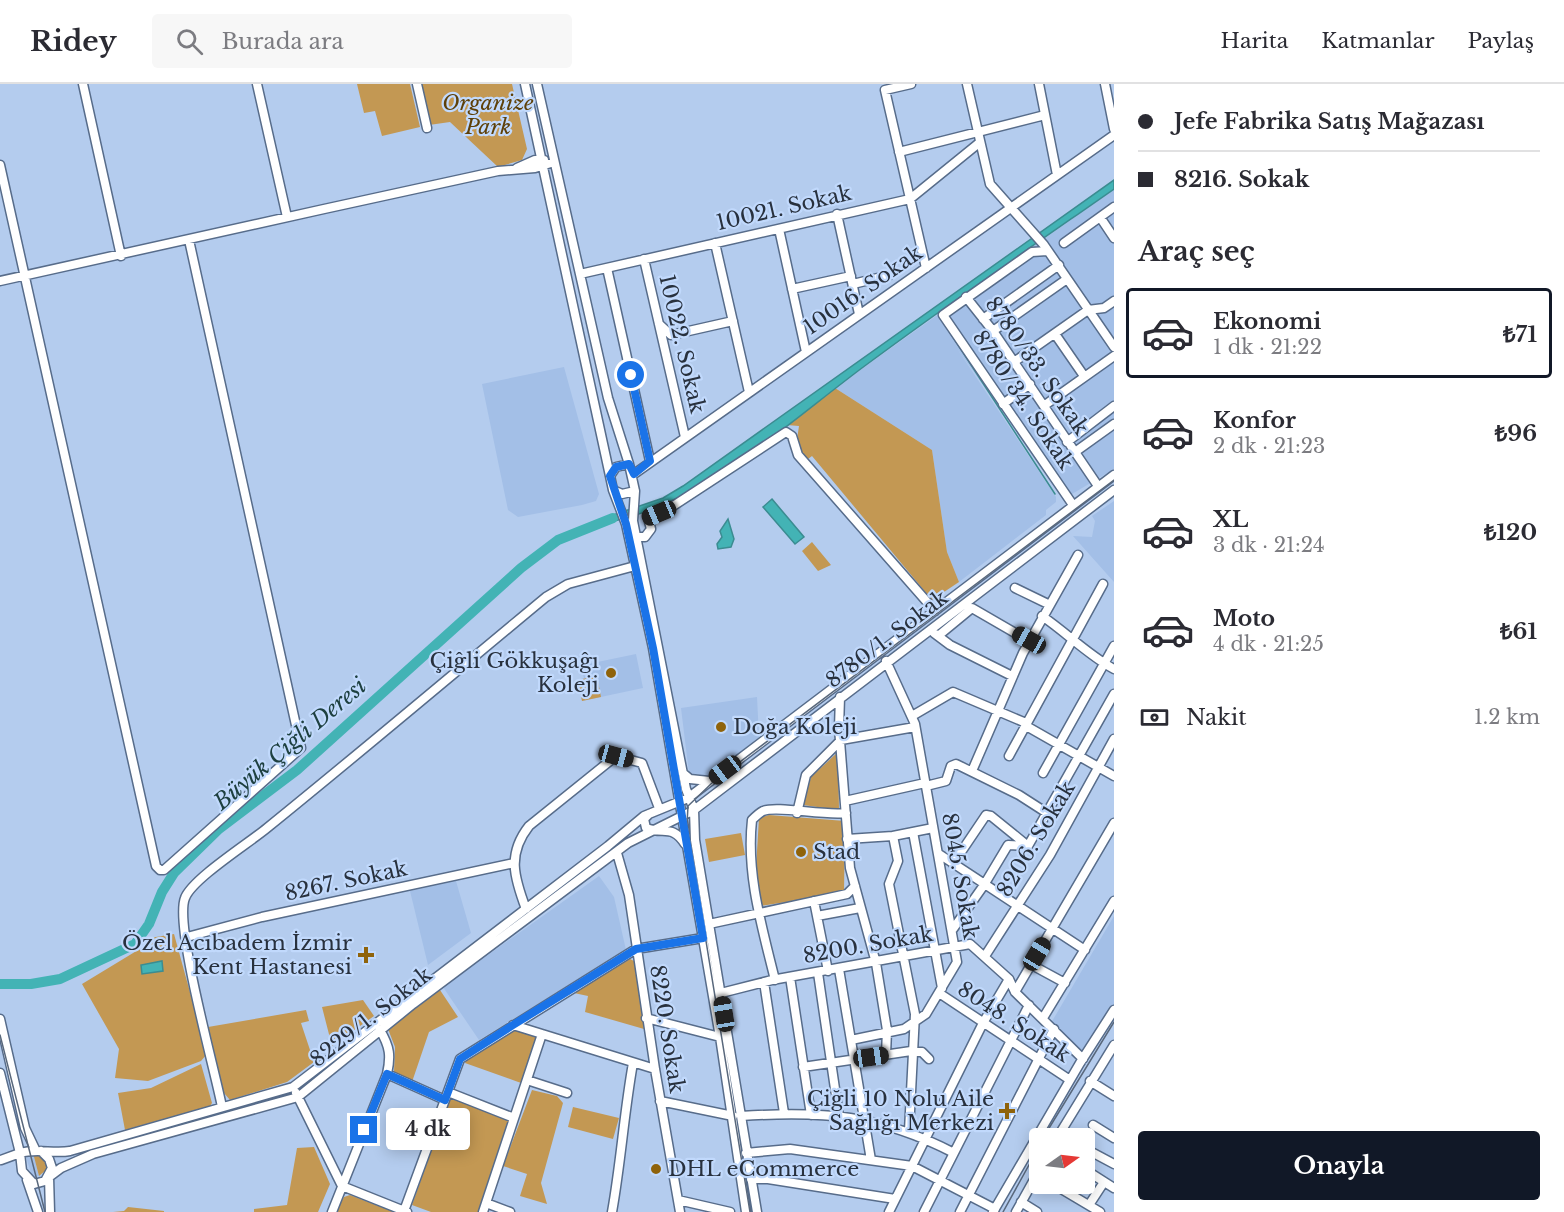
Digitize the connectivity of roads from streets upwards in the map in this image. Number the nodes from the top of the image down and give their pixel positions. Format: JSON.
{"nodes":[{"id":1,"x":83,"y":84,"type":"edge"},
{"id":2,"x":257,"y":84,"type":"edge"},
{"id":3,"x":417,"y":84,"type":"edge"},
{"id":4,"x":525,"y":84,"type":"edge"},
{"id":5,"x":537,"y":84,"type":"edge"},
{"id":6,"x":911,"y":84,"type":"edge"},
{"id":7,"x":967,"y":84,"type":"edge"},
{"id":8,"x":1039,"y":84,"type":"edge"},
{"id":9,"x":1105,"y":84,"type":"edge"},
{"id":10,"x":1045,"y":115,"type":"junction"},
{"id":11,"x":427,"y":128,"type":"dead end"},
{"id":12,"x":1114,"y":129,"type":"edge"},
{"id":13,"x":976,"y":131,"type":"junction"},
{"id":14,"x":1114,"y":135,"type":"edge"},
{"id":15,"x":538,"y":143,"type":"junction"},
{"id":16,"x":979,"y":143,"type":"junction"},
{"id":17,"x":899,"y":152,"type":"junction"},
{"id":18,"x":554,"y":162,"type":"junction"},
{"id":19,"x":542,"y":163,"type":"junction"},
{"id":20,"x":0,"y":165,"type":"edge"},
{"id":21,"x":522,"y":167,"type":"junction"},
{"id":22,"x":1057,"y":175,"type":"junction"},
{"id":23,"x":547,"y":186,"type":"junction"},
{"id":24,"x":910,"y":199,"type":"junction"},
{"id":25,"x":1012,"y":206,"type":"junction"},
{"id":26,"x":1114,"y":207,"type":"edge"},
{"id":27,"x":837,"y":214,"type":"junction"},
{"id":28,"x":287,"y":217,"type":"junction"},
{"id":29,"x":1100,"y":217,"type":"junction"},
{"id":30,"x":779,"y":229,"type":"junction"},
{"id":31,"x":1114,"y":238,"type":"edge"},
{"id":32,"x":189,"y":240,"type":"junction"},
{"id":33,"x":715,"y":243,"type":"junction"},
{"id":34,"x":1064,"y":243,"type":"dead end"},
{"id":35,"x":1045,"y":248,"type":"junction"},
{"id":36,"x":121,"y":256,"type":"junction"},
{"id":37,"x":644,"y":259,"type":"junction"},
{"id":38,"x":1059,"y":266,"type":"junction"},
{"id":39,"x":607,"y":267,"type":"junction"},
{"id":40,"x":926,"y":268,"type":"junction"},
{"id":41,"x":580,"y":274,"type":"junction"},
{"id":42,"x":890,"y":274,"type":"dead end"},
{"id":43,"x":24,"y":275,"type":"junction"},
{"id":44,"x":1067,"y":279,"type":"junction"},
{"id":45,"x":852,"y":280,"type":"junction"},
{"id":46,"x":0,"y":281,"type":"edge"},
{"id":47,"x":792,"y":289,"type":"junction"},
{"id":48,"x":966,"y":297,"type":"junction"},
{"id":49,"x":1114,"y":301,"type":"edge"},
{"id":50,"x":1088,"y":310,"type":"junction"},
{"id":51,"x":859,"y":314,"type":"junction"},
{"id":52,"x":983,"y":319,"type":"junction"},
{"id":53,"x":733,"y":321,"type":"junction"},
{"id":54,"x":659,"y":324,"type":"junction"},
{"id":55,"x":993,"y":331,"type":"junction"},
{"id":56,"x":1055,"y":334,"type":"junction"},
{"id":57,"x":1114,"y":347,"type":"edge"},
{"id":58,"x":806,"y":352,"type":"junction"},
{"id":59,"x":1114,"y":356,"type":"edge"},
{"id":60,"x":1014,"y":362,"type":"junction"},
{"id":61,"x":1084,"y":376,"type":"junction"},
{"id":62,"x":1030,"y":384,"type":"junction"},
{"id":63,"x":749,"y":392,"type":"junction"},
{"id":64,"x":1002,"y":404,"type":"junction"},
{"id":65,"x":1045,"y":405,"type":"junction"},
{"id":66,"x":1114,"y":406,"type":"edge"},
{"id":67,"x":1114,"y":424,"type":"edge"},
{"id":68,"x":685,"y":437,"type":"junction"},
{"id":69,"x":1067,"y":442,"type":"junction"},
{"id":70,"x":1075,"y":452,"type":"junction"},
{"id":71,"x":650,"y":461,"type":"junction"},
{"id":72,"x":629,"y":464,"type":"junction"},
{"id":73,"x":634,"y":474,"type":"junction"},
{"id":74,"x":1114,"y":475,"type":"edge"},
{"id":75,"x":610,"y":476,"type":"junction"},
{"id":76,"x":1098,"y":486,"type":"junction"},
{"id":77,"x":613,"y":489,"type":"junction"},
{"id":78,"x":635,"y":490,"type":"junction"},
{"id":79,"x":1114,"y":490,"type":"edge"},
{"id":80,"x":1071,"y":507,"type":"junction"},
{"id":81,"x":648,"y":518,"type":"junction"},
{"id":82,"x":1075,"y":519,"type":"junction"},
{"id":83,"x":631,"y":523,"type":"junction"},
{"id":84,"x":632,"y":536,"type":"junction"},
{"id":85,"x":1078,"y":555,"type":"dead end"},
{"id":86,"x":635,"y":566,"type":"junction"},
{"id":87,"x":1103,"y":584,"type":"dead end"},
{"id":88,"x":1015,"y":588,"type":"dead end"},
{"id":89,"x":1048,"y":604,"type":"junction"},
{"id":90,"x":935,"y":611,"type":"junction"},
{"id":91,"x":1042,"y":616,"type":"junction"},
{"id":92,"x":928,"y":629,"type":"junction"},
{"id":93,"x":938,"y":636,"type":"junction"},
{"id":94,"x":1072,"y":637,"type":"junction"},
{"id":95,"x":1029,"y":640,"type":"junction"},
{"id":96,"x":1114,"y":646,"type":"edge"},
{"id":97,"x":886,"y":661,"type":"junction"},
{"id":98,"x":1104,"y":663,"type":"junction"},
{"id":99,"x":1114,"y":669,"type":"edge"},
{"id":100,"x":1012,"y":675,"type":"junction"},
{"id":101,"x":1114,"y":694,"type":"edge"},
{"id":102,"x":840,"y":697,"type":"junction"},
{"id":103,"x":999,"y":711,"type":"junction"},
{"id":104,"x":912,"y":716,"type":"junction"},
{"id":105,"x":1026,"y":723,"type":"junction"},
{"id":106,"x":915,"y":727,"type":"junction"},
{"id":107,"x":1114,"y":739,"type":"edge"},
{"id":108,"x":841,"y":740,"type":"junction"},
{"id":109,"x":1057,"y":744,"type":"junction"},
{"id":110,"x":1009,"y":756,"type":"dead end"},
{"id":111,"x":1078,"y":756,"type":"junction"},
{"id":112,"x":1099,"y":768,"type":"junction"},
{"id":113,"x":972,"y":771,"type":"junction"},
{"id":114,"x":1043,"y":773,"type":"dead end"},
{"id":115,"x":684,"y":774,"type":"junction"},
{"id":116,"x":1114,"y":776,"type":"edge"},
{"id":117,"x":710,"y":781,"type":"junction"},
{"id":118,"x":926,"y":784,"type":"junction"},
{"id":119,"x":688,"y":798,"type":"junction"},
{"id":120,"x":845,"y":801,"type":"junction"},
{"id":121,"x":679,"y":802,"type":"junction"},
{"id":122,"x":659,"y":808,"type":"junction"},
{"id":123,"x":694,"y":810,"type":"junction"},
{"id":124,"x":649,"y":813,"type":"junction"},
{"id":125,"x":797,"y":813,"type":"junction"},
{"id":126,"x":846,"y":813,"type":"junction"},
{"id":127,"x":1047,"y":813,"type":"junction"},
{"id":128,"x":682,"y":815,"type":"junction"},
{"id":129,"x":1114,"y":823,"type":"edge"},
{"id":130,"x":933,"y":828,"type":"junction"},
{"id":131,"x":652,"y":830,"type":"junction"},
{"id":132,"x":913,"y":832,"type":"junction"},
{"id":133,"x":893,"y":836,"type":"junction"},
{"id":134,"x":847,"y":839,"type":"junction"},
{"id":135,"x":1028,"y":846,"type":"junction"},
{"id":136,"x":688,"y":847,"type":"junction"},
{"id":137,"x":616,"y":853,"type":"junction"},
{"id":138,"x":939,"y":854,"type":"junction"},
{"id":139,"x":514,"y":863,"type":"junction"},
{"id":140,"x":953,"y":864,"type":"junction"},
{"id":141,"x":984,"y":885,"type":"junction"},
{"id":142,"x":855,"y":886,"type":"junction"},
{"id":143,"x":814,"y":901,"type":"junction"},
{"id":144,"x":1114,"y":901,"type":"edge"},
{"id":145,"x":1017,"y":906,"type":"junction"},
{"id":146,"x":860,"y":908,"type":"junction"},
{"id":147,"x":526,"y":909,"type":"junction"},
{"id":148,"x":760,"y":913,"type":"junction"},
{"id":149,"x":817,"y":916,"type":"junction"},
{"id":150,"x":709,"y":924,"type":"junction"},
{"id":151,"x":953,"y":929,"type":"junction"},
{"id":152,"x":1052,"y":929,"type":"junction"},
{"id":153,"x":187,"y":937,"type":"junction"},
{"id":154,"x":703,"y":938,"type":"junction"},
{"id":155,"x":954,"y":948,"type":"junction"},
{"id":156,"x":636,"y":949,"type":"junction"},
{"id":157,"x":1085,"y":950,"type":"junction"},
{"id":158,"x":935,"y":951,"type":"junction"},
{"id":159,"x":985,"y":956,"type":"junction"},
{"id":160,"x":904,"y":957,"type":"junction"},
{"id":161,"x":876,"y":963,"type":"junction"},
{"id":162,"x":1030,"y":964,"type":"junction"},
{"id":163,"x":839,"y":969,"type":"junction"},
{"id":164,"x":828,"y":971,"type":"junction"},
{"id":165,"x":818,"y":973,"type":"junction"},
{"id":166,"x":790,"y":977,"type":"junction"},
{"id":167,"x":1009,"y":979,"type":"junction"},
{"id":168,"x":775,"y":980,"type":"junction"},
{"id":169,"x":764,"y":982,"type":"junction"},
{"id":170,"x":1065,"y":983,"type":"junction"},
{"id":171,"x":940,"y":991,"type":"junction"},
{"id":172,"x":1015,"y":992,"type":"junction"},
{"id":173,"x":721,"y":993,"type":"junction"},
{"id":174,"x":1029,"y":1005,"type":"junction"},
{"id":175,"x":1114,"y":1010,"type":"edge"},
{"id":176,"x":646,"y":1018,"type":"junction"},
{"id":177,"x":1043,"y":1018,"type":"junction"},
{"id":178,"x":0,"y":1019,"type":"edge"},
{"id":179,"x":912,"y":1023,"type":"junction"},
{"id":180,"x":983,"y":1023,"type":"junction"},
{"id":181,"x":513,"y":1025,"type":"junction"},
{"id":182,"x":1054,"y":1029,"type":"junction"},
{"id":183,"x":380,"y":1030,"type":"junction"},
{"id":184,"x":542,"y":1034,"type":"junction"},
{"id":185,"x":886,"y":1034,"type":"junction"},
{"id":186,"x":720,"y":1037,"type":"junction"},
{"id":187,"x":851,"y":1040,"type":"junction"},
{"id":188,"x":1011,"y":1041,"type":"junction"},
{"id":189,"x":1114,"y":1045,"type":"edge"},
{"id":190,"x":911,"y":1051,"type":"junction"},
{"id":191,"x":886,"y":1055,"type":"junction"},
{"id":192,"x":1111,"y":1056,"type":"edge"},
{"id":193,"x":854,"y":1059,"type":"junction"},
{"id":194,"x":929,"y":1059,"type":"dead end"},
{"id":195,"x":1038,"y":1059,"type":"junction"},
{"id":196,"x":1083,"y":1059,"type":"junction"},
{"id":197,"x":831,"y":1062,"type":"junction"},
{"id":198,"x":633,"y":1063,"type":"junction"},
{"id":199,"x":803,"y":1067,"type":"junction"},
{"id":200,"x":655,"y":1070,"type":"junction"},
{"id":201,"x":0,"y":1073,"type":"edge"},
{"id":202,"x":387,"y":1074,"type":"junction"},
{"id":203,"x":527,"y":1080,"type":"junction"},
{"id":204,"x":1070,"y":1080,"type":"junction"},
{"id":205,"x":1090,"y":1082,"type":"junction"},
{"id":206,"x":293,"y":1087,"type":"junction"},
{"id":207,"x":567,"y":1093,"type":"dead end"},
{"id":208,"x":446,"y":1096,"type":"junction"},
{"id":209,"x":1114,"y":1096,"type":"edge"},
{"id":210,"x":298,"y":1097,"type":"junction"},
{"id":211,"x":660,"y":1101,"type":"junction"},
{"id":212,"x":222,"y":1107,"type":"junction"},
{"id":213,"x":784,"y":1113,"type":"junction"},
{"id":214,"x":811,"y":1115,"type":"junction"},
{"id":215,"x":737,"y":1116,"type":"junction"},
{"id":216,"x":840,"y":1116,"type":"junction"},
{"id":217,"x":514,"y":1118,"type":"junction"},
{"id":218,"x":864,"y":1119,"type":"junction"},
{"id":219,"x":1093,"y":1125,"type":"dead end"},
{"id":220,"x":1063,"y":1128,"type":"edge"},
{"id":221,"x":909,"y":1131,"type":"junction"},
{"id":222,"x":925,"y":1138,"type":"junction"},
{"id":223,"x":1114,"y":1138,"type":"edge"},
{"id":224,"x":38,"y":1150,"type":"junction"},
{"id":225,"x":20,"y":1153,"type":"junction"},
{"id":226,"x":954,"y":1153,"type":"junction"},
{"id":227,"x":746,"y":1154,"type":"junction"},
{"id":228,"x":1095,"y":1154,"type":"edge"},
{"id":229,"x":0,"y":1160,"type":"edge"},
{"id":230,"x":871,"y":1160,"type":"junction"},
{"id":231,"x":1114,"y":1164,"type":"edge"},
{"id":232,"x":912,"y":1166,"type":"junction"},
{"id":233,"x":24,"y":1174,"type":"junction"},
{"id":234,"x":1095,"y":1176,"type":"edge"},
{"id":235,"x":49,"y":1178,"type":"junction"},
{"id":236,"x":751,"y":1179,"type":"junction"},
{"id":237,"x":940,"y":1182,"type":"junction"},
{"id":238,"x":1104,"y":1182,"type":"junction"},
{"id":239,"x":342,"y":1186,"type":"junction"},
{"id":240,"x":1114,"y":1188,"type":"edge"},
{"id":241,"x":1029,"y":1189,"type":"edge"},
{"id":242,"x":1069,"y":1194,"type":"edge"},
{"id":243,"x":968,"y":1196,"type":"junction"},
{"id":244,"x":895,"y":1198,"type":"junction"},
{"id":245,"x":678,"y":1200,"type":"junction"},
{"id":246,"x":1021,"y":1202,"type":"junction"},
{"id":247,"x":1089,"y":1206,"type":"junction"},
{"id":248,"x":484,"y":1208,"type":"edge"},
{"id":249,"x":994,"y":1210,"type":"edge"},
{"id":250,"x":38,"y":1212,"type":"edge"},
{"id":251,"x":50,"y":1212,"type":"edge"},
{"id":252,"x":332,"y":1212,"type":"edge"},
{"id":253,"x":406,"y":1212,"type":"edge"},
{"id":254,"x":510,"y":1212,"type":"edge"},
{"id":255,"x":612,"y":1212,"type":"edge"},
{"id":256,"x":680,"y":1212,"type":"edge"},
{"id":257,"x":730,"y":1212,"type":"edge"},
{"id":258,"x":746,"y":1212,"type":"edge"},
{"id":259,"x":757,"y":1212,"type":"edge"},
{"id":260,"x":889,"y":1212,"type":"edge"},
{"id":261,"x":924,"y":1212,"type":"edge"},
{"id":262,"x":960,"y":1212,"type":"edge"},
{"id":263,"x":1016,"y":1212,"type":"edge"},
{"id":264,"x":1037,"y":1212,"type":"edge"},
{"id":265,"x":1100,"y":1212,"type":"edge"}],
"edges":[{"from":1,"to":36,"type":"street"},
{"from":2,"to":28,"type":"street"},
{"from":3,"to":11,"type":"street"},
{"from":4,"to":15,"type":"street"},
{"from":5,"to":18,"type":"street"},
{"from":6,"to":17,"type":"street"},
{"from":7,"to":13,"type":"street"},
{"from":8,"to":10,"type":"street"},
{"from":9,"to":12,"type":"street"},
{"from":10,"to":13,"type":"street"},
{"from":10,"to":22,"type":"street"},
{"from":13,"to":16,"type":"street"},
{"from":13,"to":17,"type":"street"},
{"from":14,"to":22,"type":"street","name":"10016. Sokak"},
{"from":15,"to":19,"type":"street"},
{"from":15,"to":21,"type":"street"},
{"from":16,"to":24,"type":"street","name":"10021. Sokak"},
{"from":16,"to":25,"type":"street"},
{"from":17,"to":24,"type":"street"},
{"from":18,"to":19,"type":"street"},
{"from":18,"to":41,"type":"street"},
{"from":19,"to":21,"type":"street"},
{"from":19,"to":23,"type":"street"},
{"from":20,"to":43,"type":"street"},
{"from":21,"to":23,"type":"street"},
{"from":21,"to":28,"type":"street"},
{"from":22,"to":25,"type":"street","name":"10016. Sokak"},
{"from":23,"to":75,"type":"street"},
{"from":24,"to":27,"type":"street","name":"10021. Sokak"},
{"from":24,"to":40,"type":"street"},
{"from":25,"to":35,"type":"street"},
{"from":25,"to":40,"type":"street","name":"10016. Sokak"},
{"from":26,"to":29,"type":"street"},
{"from":27,"to":30,"type":"street","name":"10021. Sokak"},
{"from":27,"to":45,"type":"street"},
{"from":28,"to":32,"type":"street"},
{"from":29,"to":31,"type":"street"},
{"from":29,"to":34,"type":"street"},
{"from":30,"to":33,"type":"street","name":"10021. Sokak"},
{"from":30,"to":47,"type":"street"},
{"from":32,"to":36,"type":"street"},
{"from":32,"to":43,"type":"street"},
{"from":33,"to":37,"type":"street","name":"10021. Sokak"},
{"from":33,"to":53,"type":"street"},
{"from":35,"to":38,"type":"street"},
{"from":35,"to":48,"type":"street"},
{"from":36,"to":43,"type":"street"},
{"from":37,"to":39,"type":"street","name":"10021. Sokak"},
{"from":37,"to":54,"type":"street","name":"10022. Sokak"},
{"from":38,"to":44,"type":"street"},
{"from":38,"to":52,"type":"street"},
{"from":39,"to":41,"type":"street","name":"10021. Sokak"},
{"from":39,"to":71,"type":"street"},
{"from":40,"to":51,"type":"street","name":"10016. Sokak"},
{"from":41,"to":72,"type":"street"},
{"from":42,"to":45,"type":"street"},
{"from":43,"to":46,"type":"street"},
{"from":44,"to":50,"type":"street"},
{"from":44,"to":55,"type":"street"},
{"from":45,"to":47,"type":"street"},
{"from":45,"to":51,"type":"street"},
{"from":47,"to":58,"type":"street"},
{"from":48,"to":52,"type":"street","name":"8780/33. Sokak"},
{"from":48,"to":64,"type":"street","name":"8780/34. Sokak"},
{"from":49,"to":50,"type":"street"},
{"from":50,"to":56,"type":"street"},
{"from":50,"to":57,"type":"street"},
{"from":51,"to":58,"type":"street","name":"10016. Sokak"},
{"from":52,"to":55,"type":"street","name":"8780/33. Sokak"},
{"from":53,"to":54,"type":"street"},
{"from":53,"to":63,"type":"street"},
{"from":54,"to":68,"type":"street","name":"10022. Sokak"},
{"from":55,"to":60,"type":"street","name":"8780/33. Sokak"},
{"from":56,"to":60,"type":"street"},
{"from":56,"to":61,"type":"street"},
{"from":58,"to":63,"type":"street","name":"10016. Sokak"},
{"from":59,"to":61,"type":"street"},
{"from":60,"to":62,"type":"street","name":"8780/33. Sokak"},
{"from":61,"to":65,"type":"street"},
{"from":62,"to":64,"type":"street"},
{"from":62,"to":65,"type":"street","name":"8780/33. Sokak"},
{"from":63,"to":68,"type":"street","name":"10016. Sokak"},
{"from":64,"to":80,"type":"street","name":"8780/34. Sokak"},
{"from":65,"to":69,"type":"street","name":"8780/33. Sokak"},
{"from":66,"to":69,"type":"street"},
{"from":67,"to":70,"type":"street"},
{"from":68,"to":71,"type":"street","name":"10016. Sokak"},
{"from":69,"to":70,"type":"street","name":"8780/33. Sokak"},
{"from":70,"to":76,"type":"street","name":"8780/33. Sokak"},
{"from":71,"to":73,"type":"street","name":"10016. Sokak"},
{"from":72,"to":73,"type":"street"},
{"from":72,"to":75,"type":"street"},
{"from":73,"to":78,"type":"street"},
{"from":74,"to":76,"type":"street"},
{"from":75,"to":77,"type":"street"},
{"from":76,"to":80,"type":"street"},
{"from":77,"to":78,"type":"street"},
{"from":77,"to":83,"type":"street"},
{"from":78,"to":83,"type":"street"},
{"from":79,"to":82,"type":"street","name":"8780/1. Sokak"},
{"from":80,"to":82,"type":"street","name":"8780/34. Sokak"},
{"from":80,"to":90,"type":"street","name":"8229/1. Sokak"},
{"from":81,"to":83,"type":"street"},
{"from":81,"to":84,"type":"street"},
{"from":81,"to":90,"type":"street"},
{"from":82,"to":92,"type":"street","name":"8780/1. Sokak"},
{"from":83,"to":84,"type":"street"},
{"from":84,"to":86,"type":"street"},
{"from":84,"to":115,"type":"street"},
{"from":85,"to":89,"type":"street"},
{"from":86,"to":121,"type":"street"},
{"from":86,"to":153,"type":"street"},
{"from":87,"to":94,"type":"street"},
{"from":88,"to":89,"type":"street"},
{"from":89,"to":91,"type":"street"},
{"from":90,"to":117,"type":"street","name":"8229/1. Sokak"},
{"from":91,"to":94,"type":"street"},
{"from":91,"to":95,"type":"street"},
{"from":92,"to":93,"type":"street"},
{"from":92,"to":97,"type":"street","name":"8780/1. Sokak"},
{"from":93,"to":95,"type":"street"},
{"from":93,"to":100,"type":"street"},
{"from":94,"to":98,"type":"street"},
{"from":94,"to":105,"type":"street"},
{"from":95,"to":100,"type":"street"},
{"from":96,"to":98,"type":"street"},
{"from":97,"to":102,"type":"street","name":"8780/1. Sokak"},
{"from":97,"to":104,"type":"street","name":"8045. Sokak"},
{"from":98,"to":99,"type":"street"},
{"from":98,"to":109,"type":"street"},
{"from":100,"to":103,"type":"street"},
{"from":101,"to":111,"type":"street"},
{"from":102,"to":108,"type":"street"},
{"from":102,"to":123,"type":"street","name":"8780/1. Sokak"},
{"from":103,"to":104,"type":"street"},
{"from":103,"to":105,"type":"street"},
{"from":103,"to":113,"type":"street"},
{"from":104,"to":106,"type":"street","name":"8045. Sokak"},
{"from":105,"to":109,"type":"street"},
{"from":105,"to":110,"type":"street"},
{"from":106,"to":108,"type":"street"},
{"from":106,"to":118,"type":"street","name":"8045. Sokak"},
{"from":107,"to":112,"type":"street","name":"8206. Sokak"},
{"from":108,"to":120,"type":"street"},
{"from":108,"to":125,"type":"street"},
{"from":109,"to":111,"type":"street"},
{"from":109,"to":114,"type":"street"},
{"from":111,"to":112,"type":"street"},
{"from":111,"to":127,"type":"street"},
{"from":112,"to":116,"type":"street"},
{"from":112,"to":145,"type":"street","name":"8206. Sokak"},
{"from":113,"to":118,"type":"street"},
{"from":113,"to":127,"type":"street"},
{"from":115,"to":117,"type":"street"},
{"from":115,"to":119,"type":"street"},
{"from":117,"to":119,"type":"street","name":"8229/1. Sokak"},
{"from":118,"to":120,"type":"street"},
{"from":118,"to":130,"type":"street","name":"8045. Sokak"},
{"from":119,"to":121,"type":"street","name":"8229/1. Sokak"},
{"from":119,"to":123,"type":"street"},
{"from":120,"to":126,"type":"street"},
{"from":121,"to":122,"type":"street","name":"8229/1. Sokak"},
{"from":121,"to":128,"type":"street"},
{"from":122,"to":124,"type":"street","name":"8229/1. Sokak"},
{"from":122,"to":139,"type":"street"},
{"from":123,"to":128,"type":"street","name":"8780/1. Sokak"},
{"from":123,"to":150,"type":"street"},
{"from":124,"to":131,"type":"street"},
{"from":124,"to":147,"type":"street","name":"8229/1. Sokak"},
{"from":125,"to":126,"type":"street"},
{"from":125,"to":148,"type":"street"},
{"from":126,"to":134,"type":"street"},
{"from":127,"to":135,"type":"street"},
{"from":128,"to":131,"type":"street","name":"8229/1. Sokak"},
{"from":128,"to":136,"type":"street"},
{"from":129,"to":152,"type":"street"},
{"from":130,"to":132,"type":"street"},
{"from":130,"to":138,"type":"street","name":"8045. Sokak"},
{"from":131,"to":136,"type":"street"},
{"from":131,"to":137,"type":"street","name":"8229/1. Sokak"},
{"from":132,"to":133,"type":"street"},
{"from":132,"to":158,"type":"street"},
{"from":133,"to":134,"type":"street"},
{"from":133,"to":160,"type":"street"},
{"from":134,"to":142,"type":"street"},
{"from":135,"to":140,"type":"street"},
{"from":135,"to":141,"type":"street"},
{"from":136,"to":154,"type":"street"},
{"from":137,"to":156,"type":"street","name":"8220. Sokak"},
{"from":137,"to":183,"type":"street","name":"8229/1. Sokak"},
{"from":138,"to":140,"type":"street"},
{"from":138,"to":151,"type":"street","name":"8045. Sokak"},
{"from":139,"to":147,"type":"street"},
{"from":139,"to":153,"type":"street","name":"8267. Sokak"},
{"from":140,"to":141,"type":"street"},
{"from":141,"to":145,"type":"street"},
{"from":141,"to":151,"type":"street"},
{"from":142,"to":143,"type":"street"},
{"from":142,"to":146,"type":"street"},
{"from":143,"to":148,"type":"street"},
{"from":143,"to":149,"type":"street"},
{"from":144,"to":157,"type":"street"},
{"from":145,"to":152,"type":"street"},
{"from":145,"to":159,"type":"street","name":"8206. Sokak"},
{"from":146,"to":149,"type":"street"},
{"from":146,"to":161,"type":"street"},
{"from":147,"to":206,"type":"street","name":"8229/1. Sokak"},
{"from":148,"to":150,"type":"street"},
{"from":148,"to":168,"type":"street"},
{"from":149,"to":164,"type":"street"},
{"from":150,"to":173,"type":"street"},
{"from":151,"to":155,"type":"street","name":"8045. Sokak"},
{"from":152,"to":157,"type":"street"},
{"from":152,"to":162,"type":"street"},
{"from":153,"to":212,"type":"street"},
{"from":154,"to":156,"type":"street"},
{"from":154,"to":186,"type":"street"},
{"from":155,"to":158,"type":"street","name":"8200. Sokak"},
{"from":155,"to":159,"type":"street","name":"8200. Sokak"},
{"from":155,"to":171,"type":"street","name":"8045. Sokak"},
{"from":156,"to":176,"type":"street","name":"8220. Sokak"},
{"from":156,"to":181,"type":"street"},
{"from":157,"to":170,"type":"street"},
{"from":158,"to":160,"type":"street","name":"8200. Sokak"},
{"from":158,"to":171,"type":"street"},
{"from":159,"to":167,"type":"street","name":"8200. Sokak"},
{"from":160,"to":161,"type":"street","name":"8200. Sokak"},
{"from":160,"to":179,"type":"street"},
{"from":161,"to":163,"type":"street","name":"8200. Sokak"},
{"from":161,"to":185,"type":"street"},
{"from":162,"to":170,"type":"street"},
{"from":162,"to":172,"type":"street"},
{"from":163,"to":164,"type":"street","name":"8200. Sokak"},
{"from":163,"to":187,"type":"street"},
{"from":164,"to":165,"type":"street","name":"8200. Sokak"},
{"from":165,"to":166,"type":"street","name":"8200. Sokak"},
{"from":165,"to":197,"type":"street"},
{"from":166,"to":168,"type":"street","name":"8200. Sokak"},
{"from":166,"to":199,"type":"street"},
{"from":167,"to":172,"type":"street","name":"8200. Sokak"},
{"from":167,"to":180,"type":"street"},
{"from":168,"to":169,"type":"street","name":"8200. Sokak"},
{"from":169,"to":173,"type":"street","name":"8200. Sokak"},
{"from":169,"to":213,"type":"street"},
{"from":170,"to":177,"type":"street"},
{"from":171,"to":179,"type":"street","name":"8045. Sokak"},
{"from":171,"to":180,"type":"street","name":"8048. Sokak"},
{"from":172,"to":174,"type":"street","name":"8200. Sokak"},
{"from":173,"to":215,"type":"street"},
{"from":174,"to":177,"type":"street","name":"8200. Sokak"},
{"from":174,"to":188,"type":"street"},
{"from":175,"to":196,"type":"street"},
{"from":176,"to":186,"type":"street"},
{"from":176,"to":200,"type":"street","name":"8220. Sokak"},
{"from":177,"to":182,"type":"street","name":"8200. Sokak"},
{"from":178,"to":224,"type":"street"},
{"from":179,"to":185,"type":"street","name":"8045. Sokak"},
{"from":179,"to":190,"type":"street"},
{"from":180,"to":188,"type":"street","name":"8048. Sokak"},
{"from":180,"to":222,"type":"street"},
{"from":181,"to":184,"type":"street"},
{"from":181,"to":208,"type":"street"},
{"from":182,"to":195,"type":"street"},
{"from":182,"to":196,"type":"street","name":"8200. Sokak"},
{"from":183,"to":202,"type":"street"},
{"from":183,"to":210,"type":"street","name":"8229/1. Sokak"},
{"from":184,"to":198,"type":"street"},
{"from":184,"to":203,"type":"street"},
{"from":185,"to":187,"type":"street","name":"8045. Sokak"},
{"from":185,"to":191,"type":"street"},
{"from":186,"to":215,"type":"street"},
{"from":187,"to":193,"type":"street"},
{"from":188,"to":195,"type":"street","name":"8048. Sokak"},
{"from":188,"to":226,"type":"street"},
{"from":189,"to":192,"type":"street"},
{"from":190,"to":191,"type":"street"},
{"from":190,"to":194,"type":"street"},
{"from":190,"to":221,"type":"street"},
{"from":191,"to":193,"type":"street"},
{"from":192,"to":205,"type":"street"},
{"from":193,"to":197,"type":"street"},
{"from":193,"to":218,"type":"street"},
{"from":195,"to":204,"type":"street","name":"8048. Sokak"},
{"from":195,"to":243,"type":"street"},
{"from":196,"to":204,"type":"street"},
{"from":197,"to":199,"type":"street"},
{"from":197,"to":216,"type":"street"},
{"from":198,"to":200,"type":"street"},
{"from":198,"to":255,"type":"street"},
{"from":199,"to":214,"type":"street"},
{"from":200,"to":211,"type":"street","name":"8220. Sokak"},
{"from":201,"to":225,"type":"street"},
{"from":202,"to":208,"type":"street"},
{"from":202,"to":239,"type":"street"},
{"from":203,"to":207,"type":"street"},
{"from":203,"to":217,"type":"street"},
{"from":204,"to":249,"type":"street"},
{"from":205,"to":209,"type":"street"},
{"from":205,"to":220,"type":"street"},
{"from":206,"to":210,"type":"street"},
{"from":206,"to":212,"type":"street","name":"8229/1. Sokak"},
{"from":208,"to":217,"type":"street"},
{"from":208,"to":253,"type":"street"},
{"from":210,"to":235,"type":"street","name":"8229/1. Sokak"},
{"from":210,"to":239,"type":"street"},
{"from":211,"to":215,"type":"street"},
{"from":211,"to":245,"type":"street","name":"8220. Sokak"},
{"from":212,"to":224,"type":"street","name":"8229/1. Sokak"},
{"from":213,"to":214,"type":"street"},
{"from":213,"to":215,"type":"street"},
{"from":214,"to":216,"type":"street"},
{"from":215,"to":227,"type":"street"},
{"from":215,"to":258,"type":"street"},
{"from":216,"to":218,"type":"street"},
{"from":217,"to":248,"type":"street"},
{"from":218,"to":221,"type":"street"},
{"from":218,"to":230,"type":"street"},
{"from":219,"to":223,"type":"street"},
{"from":221,"to":222,"type":"street"},
{"from":222,"to":226,"type":"street"},
{"from":222,"to":232,"type":"street"},
{"from":224,"to":225,"type":"street"},
{"from":224,"to":235,"type":"street"},
{"from":225,"to":229,"type":"street"},
{"from":225,"to":233,"type":"street"},
{"from":226,"to":237,"type":"street"},
{"from":227,"to":230,"type":"street"},
{"from":227,"to":236,"type":"street"},
{"from":228,"to":231,"type":"street"},
{"from":229,"to":233,"type":"street"},
{"from":230,"to":232,"type":"street"},
{"from":232,"to":237,"type":"street"},
{"from":232,"to":244,"type":"street"},
{"from":233,"to":235,"type":"street"},
{"from":233,"to":250,"type":"street"},
{"from":234,"to":238,"type":"street"},
{"from":235,"to":251,"type":"street"},
{"from":236,"to":244,"type":"street"},
{"from":236,"to":259,"type":"street"},
{"from":237,"to":243,"type":"street"},
{"from":237,"to":261,"type":"street"},
{"from":238,"to":240,"type":"street"},
{"from":238,"to":247,"type":"street"},
{"from":239,"to":252,"type":"street"},
{"from":239,"to":253,"type":"street"},
{"from":241,"to":246,"type":"street"},
{"from":242,"to":247,"type":"street"},
{"from":243,"to":249,"type":"street"},
{"from":243,"to":262,"type":"street"},
{"from":244,"to":260,"type":"street"},
{"from":245,"to":256,"type":"street","name":"8220. Sokak"},
{"from":245,"to":257,"type":"street"},
{"from":246,"to":263,"type":"street"},
{"from":246,"to":264,"type":"street"},
{"from":247,"to":265,"type":"street"},
{"from":248,"to":254,"type":"street"}]}
